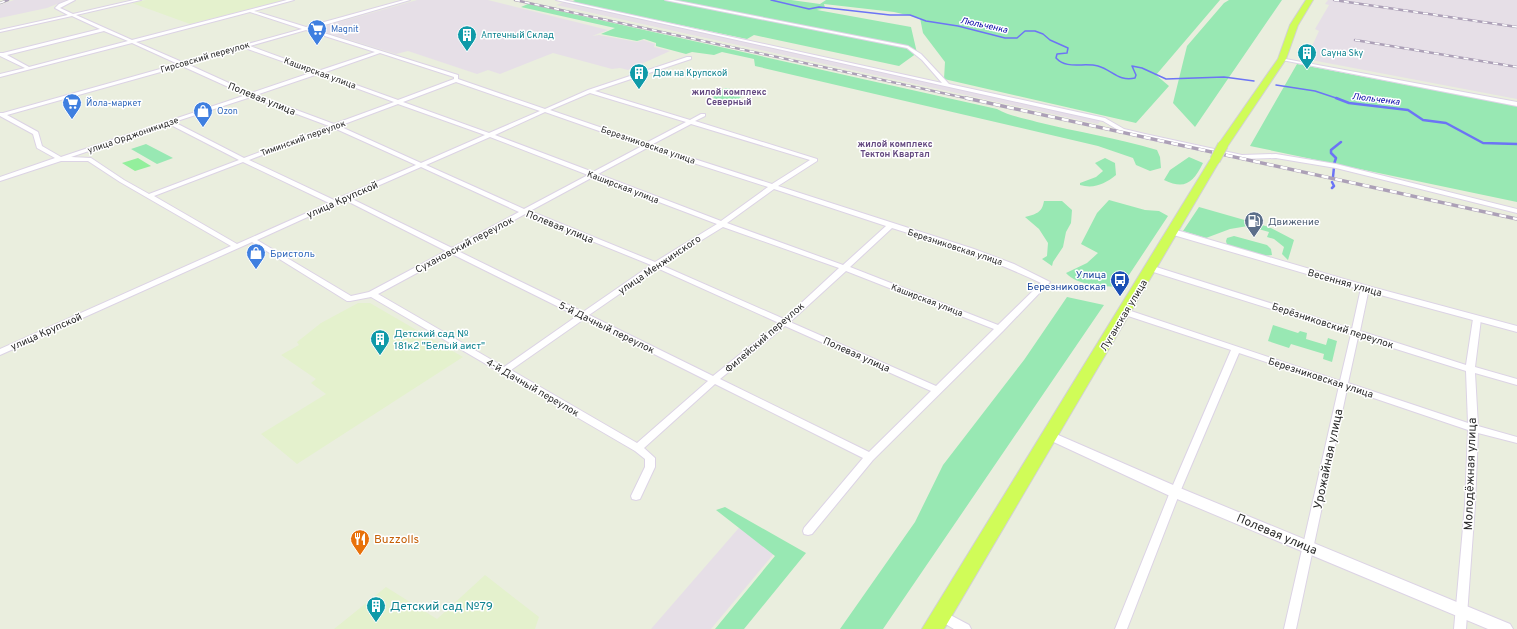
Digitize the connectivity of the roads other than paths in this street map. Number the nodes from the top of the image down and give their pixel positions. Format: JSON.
{"nodes":[{"id":1,"x":73,"y":0,"type":"edge"},
{"id":2,"x":139,"y":0,"type":"edge"},
{"id":3,"x":292,"y":0,"type":"edge"},
{"id":4,"x":408,"y":0,"type":"edge"},
{"id":5,"x":558,"y":0,"type":"edge"},
{"id":6,"x":667,"y":0,"type":"edge"},
{"id":7,"x":1310,"y":0,"type":"edge"},
{"id":8,"x":250,"y":11,"type":"junction"},
{"id":9,"x":71,"y":15,"type":"junction"},
{"id":10,"x":306,"y":28,"type":"junction"},
{"id":11,"x":106,"y":29,"type":"junction"},
{"id":12,"x":0,"y":31,"type":"edge"},
{"id":13,"x":131,"y":42,"type":"junction"},
{"id":14,"x":245,"y":46,"type":"junction"},
{"id":15,"x":379,"y":52,"type":"junction"},
{"id":16,"x":1,"y":54,"type":"edge"},
{"id":17,"x":689,"y":58,"type":"dead end"},
{"id":18,"x":1282,"y":59,"type":"junction"},
{"id":19,"x":181,"y":64,"type":"junction"},
{"id":20,"x":28,"y":68,"type":"junction"},
{"id":21,"x":317,"y":73,"type":"junction"},
{"id":22,"x":0,"y":76,"type":"edge"},
{"id":23,"x":456,"y":80,"type":"junction"},
{"id":24,"x":950,"y":86,"type":"junction"},
{"id":25,"x":590,"y":91,"type":"junction"},
{"id":26,"x":249,"y":94,"type":"junction"},
{"id":27,"x":399,"y":102,"type":"junction"},
{"id":28,"x":1517,"y":104,"type":"edge"},
{"id":29,"x":547,"y":110,"type":"junction"},
{"id":30,"x":1,"y":115,"type":"edge"},
{"id":31,"x":704,"y":115,"type":"dead end"},
{"id":32,"x":169,"y":122,"type":"junction"},
{"id":33,"x":689,"y":123,"type":"junction"},
{"id":34,"x":334,"y":126,"type":"junction"},
{"id":35,"x":490,"y":135,"type":"junction"},
{"id":36,"x":648,"y":146,"type":"junction"},
{"id":37,"x":61,"y":159,"type":"junction"},
{"id":38,"x":243,"y":160,"type":"junction"},
{"id":39,"x":421,"y":165,"type":"junction"},
{"id":40,"x":593,"y":175,"type":"junction"},
{"id":41,"x":0,"y":179,"type":"edge"},
{"id":42,"x":774,"y":186,"type":"junction"},
{"id":43,"x":149,"y":196,"type":"junction"},
{"id":44,"x":345,"y":198,"type":"junction"},
{"id":45,"x":334,"y":203,"type":"junction"},
{"id":46,"x":1517,"y":211,"type":"edge"},
{"id":47,"x":525,"y":212,"type":"junction"},
{"id":48,"x":722,"y":224,"type":"junction"},
{"id":49,"x":890,"y":226,"type":"junction"},
{"id":50,"x":1173,"y":232,"type":"junction"},
{"id":51,"x":252,"y":240,"type":"junction"},
{"id":52,"x":237,"y":247,"type":"junction"},
{"id":53,"x":450,"y":251,"type":"junction"},
{"id":54,"x":656,"y":265,"type":"junction"},
{"id":55,"x":843,"y":267,"type":"junction"},
{"id":56,"x":1150,"y":268,"type":"junction"},
{"id":57,"x":1365,"y":288,"type":"junction"},
{"id":58,"x":372,"y":294,"type":"junction"},
{"id":59,"x":1125,"y":312,"type":"junction"},
{"id":60,"x":584,"y":315,"type":"junction"},
{"id":61,"x":1476,"y":319,"type":"junction"},
{"id":62,"x":785,"y":322,"type":"junction"},
{"id":63,"x":1000,"y":328,"type":"junction"},
{"id":64,"x":1517,"y":329,"type":"edge"},
{"id":65,"x":1354,"y":332,"type":"junction"},
{"id":66,"x":1236,"y":349,"type":"junction"},
{"id":67,"x":0,"y":352,"type":"edge"},
{"id":68,"x":1470,"y":369,"type":"junction"},
{"id":69,"x":505,"y":370,"type":"junction"},
{"id":70,"x":714,"y":380,"type":"junction"},
{"id":71,"x":1517,"y":382,"type":"edge"},
{"id":72,"x":1344,"y":384,"type":"junction"},
{"id":73,"x":937,"y":390,"type":"junction"},
{"id":74,"x":1473,"y":428,"type":"junction"},
{"id":75,"x":1049,"y":435,"type":"junction"},
{"id":76,"x":1517,"y":440,"type":"edge"},
{"id":77,"x":638,"y":448,"type":"junction"},
{"id":78,"x":870,"y":457,"type":"junction"},
{"id":79,"x":1175,"y":492,"type":"junction"},
{"id":80,"x":636,"y":496,"type":"dead end"},
{"id":81,"x":808,"y":531,"type":"dead end"},
{"id":82,"x":1309,"y":547,"type":"junction"},
{"id":83,"x":1460,"y":612,"type":"junction"},
{"id":84,"x":941,"y":615,"type":"junction"},
{"id":85,"x":932,"y":629,"type":"edge"},
{"id":86,"x":965,"y":629,"type":"edge"},
{"id":87,"x":1121,"y":629,"type":"edge"},
{"id":88,"x":1290,"y":629,"type":"edge"},
{"id":89,"x":1460,"y":629,"type":"edge"},
{"id":90,"x":1505,"y":629,"type":"edge"}],
"edges":[{"from":1,"to":9,"type":"street"},
{"from":2,"to":9,"type":"street"},
{"from":3,"to":8,"type":"street"},
{"from":4,"to":10,"type":"street","name":"Гирсовский переулок"},
{"from":5,"to":24,"type":"street"},
{"from":6,"to":24,"type":"street"},
{"from":7,"to":18,"type":"highway","name":"Луганская улица"},
{"from":8,"to":10,"type":"street","name":"Березниковская улица"},
{"from":8,"to":13,"type":"street"},
{"from":9,"to":11,"type":"street","name":"Полевая улица"},
{"from":9,"to":12,"type":"street"},
{"from":10,"to":14,"type":"street","name":"Гирсовский переулок"},
{"from":10,"to":15,"type":"street","name":"Березниковская улица"},
{"from":11,"to":13,"type":"street","name":"Полевая улица"},
{"from":11,"to":16,"type":"street"},
{"from":13,"to":19,"type":"street","name":"Полевая улица"},
{"from":13,"to":20,"type":"street"},
{"from":14,"to":19,"type":"street","name":"Гирсовский переулок"},
{"from":14,"to":21,"type":"street","name":"Каширская улица"},
{"from":15,"to":21,"type":"street","name":"улица Орджоникидзе"},
{"from":15,"to":23,"type":"street","name":"Березниковская улица"},
{"from":16,"to":20,"type":"street"},
{"from":17,"to":25,"type":"street","name":"улица Крупской"},
{"from":18,"to":28,"type":"street"},
{"from":18,"to":50,"type":"highway","name":"Луганская улица","bridge":true},
{"from":19,"to":26,"type":"street","name":"Полевая улица"},
{"from":19,"to":30,"type":"street","name":"Гирсовский переулок"},
{"from":20,"to":22,"type":"street"},
{"from":21,"to":26,"type":"street","name":"улица Орджоникидзе"},
{"from":21,"to":27,"type":"street","name":"Каширская улица"},
{"from":23,"to":27,"type":"street","name":"Тиминский переулок"},
{"from":23,"to":29,"type":"street","name":"Березниковская улица"},
{"from":24,"to":46,"type":"street"},
{"from":25,"to":29,"type":"street","name":"улица Крупской"},
{"from":25,"to":33,"type":"street"},
{"from":26,"to":32,"type":"street","name":"улица Орджоникидзе"},
{"from":26,"to":34,"type":"street","name":"Полевая улица"},
{"from":27,"to":34,"type":"street","name":"Тиминский переулок"},
{"from":27,"to":35,"type":"street","name":"Каширская улица"},
{"from":29,"to":35,"type":"street","name":"улица Крупской"},
{"from":29,"to":36,"type":"street","name":"Березниковская улица"},
{"from":30,"to":37,"type":"street"},
{"from":31,"to":33,"type":"street","name":"Сухановский переулок"},
{"from":32,"to":37,"type":"street","name":"улица Орджоникидзе"},
{"from":32,"to":38,"type":"street"},
{"from":33,"to":36,"type":"street","name":"Сухановский переулок"},
{"from":33,"to":42,"type":"street","name":"улица Менжинского"},
{"from":34,"to":38,"type":"street","name":"Тиминский переулок"},
{"from":34,"to":39,"type":"street","name":"Полевая улица"},
{"from":35,"to":39,"type":"street","name":"улица Крупской"},
{"from":35,"to":40,"type":"street","name":"Каширская улица"},
{"from":36,"to":40,"type":"street","name":"Сухановский переулок"},
{"from":36,"to":42,"type":"street","name":"Березниковская улица"},
{"from":37,"to":41,"type":"street","name":"улица Орджоникидзе"},
{"from":37,"to":43,"type":"street"},
{"from":38,"to":43,"type":"street","name":"Тиминский переулок"},
{"from":38,"to":45,"type":"street"},
{"from":39,"to":44,"type":"street","name":"улица Крупской"},
{"from":39,"to":47,"type":"street","name":"Полевая улица"},
{"from":40,"to":47,"type":"street","name":"Сухановский переулок"},
{"from":40,"to":48,"type":"street","name":"Каширская улица"},
{"from":42,"to":48,"type":"street","name":"улица Менжинского"},
{"from":42,"to":49,"type":"street","name":"Березниковская улица"},
{"from":43,"to":52,"type":"street"},
{"from":44,"to":45,"type":"street","name":"улица Крупской"},
{"from":44,"to":53,"type":"street","name":"5-й Дачный переулок"},
{"from":45,"to":51,"type":"street","name":"улица Крупской"},
{"from":47,"to":53,"type":"street","name":"Сухановский переулок"},
{"from":47,"to":54,"type":"street","name":"Полевая улица"},
{"from":48,"to":54,"type":"street","name":"улица Менжинского"},
{"from":48,"to":55,"type":"street","name":"Каширская улица"},
{"from":49,"to":55,"type":"street","name":"Филейский переулок"},
{"from":49,"to":63,"type":"street","name":"Березниковская улица"},
{"from":50,"to":56,"type":"highway","name":"Луганская улица"},
{"from":50,"to":57,"type":"street","name":"Весенняя улица"},
{"from":51,"to":52,"type":"street","name":"улица Крупской"},
{"from":51,"to":58,"type":"street"},
{"from":52,"to":67,"type":"street","name":"улица Крупской"},
{"from":53,"to":58,"type":"street","name":"Сухановский переулок"},
{"from":53,"to":60,"type":"street","name":"5-й Дачный переулок"},
{"from":54,"to":60,"type":"street","name":"улица Менжинского"},
{"from":54,"to":62,"type":"street","name":"Полевая улица"},
{"from":55,"to":62,"type":"street","name":"Филейский переулок"},
{"from":55,"to":63,"type":"street","name":"Каширская улица"},
{"from":56,"to":59,"type":"highway","name":"Луганская улица"},
{"from":56,"to":65,"type":"street","name":"Берёзниковский переулок"},
{"from":57,"to":61,"type":"street","name":"Весенняя улица"},
{"from":57,"to":65,"type":"street","name":"Урожайная улица"},
{"from":58,"to":69,"type":"street","name":"4-й Дачный переулок"},
{"from":59,"to":66,"type":"street","name":"Березниковская улица"},
{"from":59,"to":75,"type":"highway","name":"Луганская улица"},
{"from":60,"to":69,"type":"street","name":"улица Менжинского"},
{"from":60,"to":70,"type":"street","name":"5-й Дачный переулок"},
{"from":61,"to":64,"type":"street","name":"Весенняя улица"},
{"from":61,"to":68,"type":"street","name":"Молодёжная улица"},
{"from":62,"to":70,"type":"street","name":"Филейский переулок"},
{"from":62,"to":73,"type":"street","name":"Полевая улица"},
{"from":63,"to":73,"type":"street"},
{"from":65,"to":68,"type":"street","name":"Берёзниковский переулок"},
{"from":65,"to":72,"type":"street","name":"Урожайная улица"},
{"from":66,"to":72,"type":"street","name":"Березниковская улица"},
{"from":66,"to":79,"type":"street"},
{"from":68,"to":71,"type":"street","name":"Берёзниковский переулок"},
{"from":68,"to":74,"type":"street","name":"Молодёжная улица"},
{"from":69,"to":77,"type":"street","name":"4-й Дачный переулок"},
{"from":70,"to":77,"type":"street","name":"Филейский переулок"},
{"from":70,"to":78,"type":"street","name":"5-й Дачный переулок"},
{"from":72,"to":74,"type":"street","name":"Березниковская улица"},
{"from":72,"to":82,"type":"street","name":"Урожайная улица"},
{"from":73,"to":78,"type":"street"},
{"from":74,"to":76,"type":"street","name":"Березниковская улица"},
{"from":74,"to":83,"type":"street","name":"Молодёжная улица"},
{"from":75,"to":79,"type":"street","name":"Полевая улица"},
{"from":75,"to":84,"type":"highway","name":"Луганская улица"},
{"from":77,"to":80,"type":"street","name":"4-й Дачный переулок"},
{"from":78,"to":81,"type":"street"},
{"from":79,"to":82,"type":"street","name":"Полевая улица"},
{"from":79,"to":87,"type":"street"},
{"from":82,"to":83,"type":"street","name":"Полевая улица"},
{"from":82,"to":88,"type":"street","name":"Урожайная улица"},
{"from":83,"to":89,"type":"street","name":"Молодёжная улица"},
{"from":83,"to":90,"type":"street","name":"Полевая улица"},
{"from":84,"to":85,"type":"highway","name":"Луганская улица"},
{"from":84,"to":86,"type":"street"}]}
